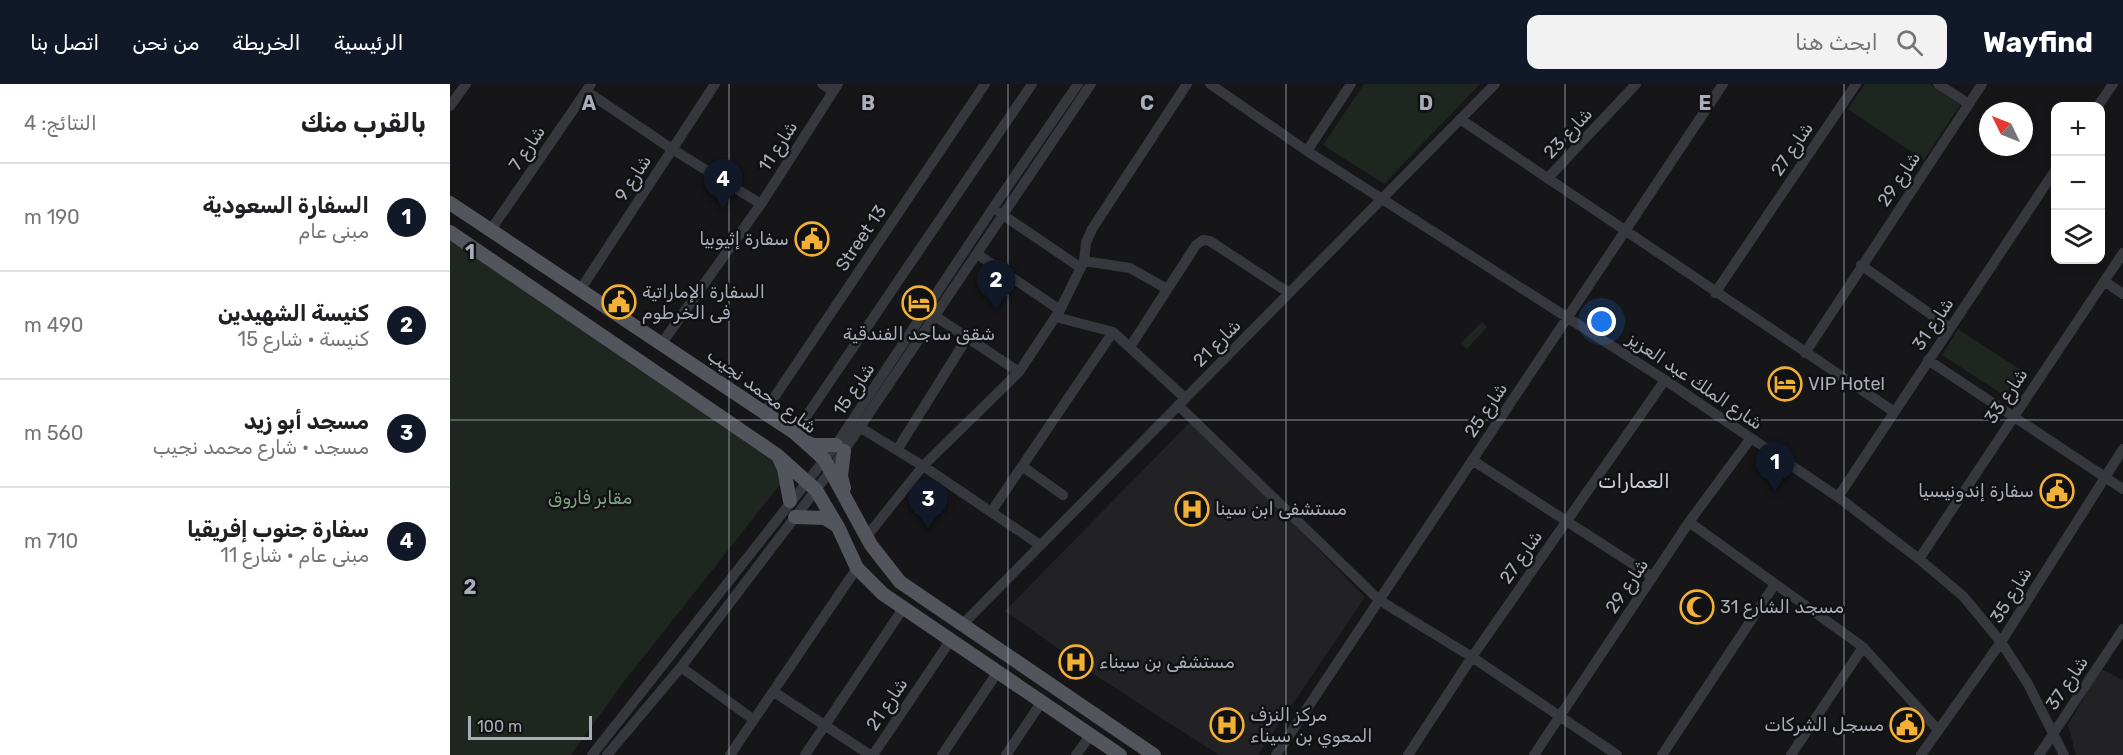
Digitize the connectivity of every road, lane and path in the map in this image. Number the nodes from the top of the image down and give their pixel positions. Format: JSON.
{"nodes":[{"id":1,"x":465,"y":84,"type":"edge"},
{"id":2,"x":715,"y":84,"type":"edge"},
{"id":3,"x":822,"y":84,"type":"edge"},
{"id":4,"x":985,"y":84,"type":"edge"},
{"id":5,"x":1032,"y":84,"type":"edge"},
{"id":6,"x":1078,"y":84,"type":"edge"},
{"id":7,"x":1091,"y":84,"type":"edge"},
{"id":8,"x":1187,"y":84,"type":"edge"},
{"id":9,"x":1351,"y":84,"type":"edge"},
{"id":10,"x":1495,"y":84,"type":"edge"},
{"id":11,"x":1636,"y":84,"type":"edge"},
{"id":12,"x":1723,"y":84,"type":"edge"},
{"id":13,"x":1856,"y":84,"type":"edge"},
{"id":14,"x":1938,"y":84,"type":"edge"},
{"id":15,"x":1982,"y":84,"type":"edge"},
{"id":16,"x":2113,"y":84,"type":"edge"},
{"id":17,"x":1215,"y":85,"type":"edge"},
{"id":18,"x":589,"y":87,"type":"edge"},
{"id":19,"x":836,"y":88,"type":"edge"},
{"id":20,"x":2101,"y":102,"type":"edge"},
{"id":21,"x":1969,"y":104,"type":"junction"},
{"id":22,"x":450,"y":106,"type":"edge"},
{"id":23,"x":1460,"y":119,"type":"junction"},
{"id":24,"x":672,"y":149,"type":"junction"},
{"id":25,"x":1307,"y":151,"type":"junction"},
{"id":26,"x":2051,"y":175,"type":"edge"},
{"id":27,"x":1548,"y":178,"type":"junction"},
{"id":28,"x":1382,"y":199,"type":"junction"},
{"id":29,"x":450,"y":203,"type":"edge"},
{"id":30,"x":760,"y":204,"type":"junction"},
{"id":31,"x":993,"y":208,"type":"junction"},
{"id":32,"x":1004,"y":215,"type":"junction"},
{"id":33,"x":473,"y":219,"type":"junction"},
{"id":34,"x":1626,"y":229,"type":"junction"},
{"id":35,"x":490,"y":231,"type":"junction"},
{"id":36,"x":455,"y":235,"type":"edge"},
{"id":37,"x":511,"y":244,"type":"junction"},
{"id":38,"x":2123,"y":253,"type":"edge"},
{"id":39,"x":977,"y":255,"type":"junction"},
{"id":40,"x":502,"y":265,"type":"junction"},
{"id":41,"x":1082,"y":265,"type":"junction"},
{"id":42,"x":1862,"y":265,"type":"junction"},
{"id":43,"x":2104,"y":281,"type":"junction"},
{"id":44,"x":1167,"y":289,"type":"junction"},
{"id":45,"x":580,"y":290,"type":"junction"},
{"id":46,"x":1289,"y":293,"type":"junction"},
{"id":47,"x":1715,"y":293,"type":"junction"},
{"id":48,"x":2123,"y":294,"type":"edge"},
{"id":49,"x":935,"y":309,"type":"junction"},
{"id":50,"x":1058,"y":314,"type":"junction"},
{"id":51,"x":1568,"y":317,"type":"junction"},
{"id":52,"x":1950,"y":328,"type":"junction"},
{"id":53,"x":1113,"y":332,"type":"junction"},
{"id":54,"x":968,"y":338,"type":"junction"},
{"id":55,"x":662,"y":343,"type":"junction"},
{"id":56,"x":1130,"y":347,"type":"junction"},
{"id":57,"x":1805,"y":353,"type":"junction"},
{"id":58,"x":1928,"y":360,"type":"junction"},
{"id":59,"x":1019,"y":372,"type":"junction"},
{"id":60,"x":1665,"y":380,"type":"junction"},
{"id":61,"x":1182,"y":401,"type":"junction"},
{"id":62,"x":765,"y":411,"type":"junction"},
{"id":63,"x":1893,"y":411,"type":"junction"},
{"id":64,"x":2013,"y":416,"type":"junction"},
{"id":65,"x":861,"y":428,"type":"junction"},
{"id":66,"x":798,"y":436,"type":"junction"},
{"id":67,"x":1751,"y":438,"type":"junction"},
{"id":68,"x":840,"y":448,"type":"junction"},
{"id":69,"x":2123,"y":449,"type":"edge"},
{"id":70,"x":897,"y":450,"type":"junction"},
{"id":71,"x":777,"y":455,"type":"junction"},
{"id":72,"x":1472,"y":460,"type":"junction"},
{"id":73,"x":828,"y":465,"type":"junction"},
{"id":74,"x":923,"y":466,"type":"junction"},
{"id":75,"x":1022,"y":466,"type":"junction"},
{"id":76,"x":2105,"y":476,"type":"junction"},
{"id":77,"x":811,"y":485,"type":"junction"},
{"id":78,"x":2123,"y":489,"type":"edge"},
{"id":79,"x":1063,"y":495,"type":"dead end"},
{"id":80,"x":1838,"y":497,"type":"junction"},
{"id":81,"x":790,"y":501,"type":"junction"},
{"id":82,"x":849,"y":505,"type":"junction"},
{"id":83,"x":991,"y":512,"type":"junction"},
{"id":84,"x":795,"y":517,"type":"junction"},
{"id":85,"x":1566,"y":521,"type":"junction"},
{"id":86,"x":1689,"y":522,"type":"junction"},
{"id":87,"x":838,"y":527,"type":"junction"},
{"id":88,"x":867,"y":536,"type":"junction"},
{"id":89,"x":1040,"y":545,"type":"junction"},
{"id":90,"x":1919,"y":559,"type":"junction"},
{"id":91,"x":857,"y":568,"type":"junction"},
{"id":92,"x":1653,"y":578,"type":"junction"},
{"id":93,"x":1775,"y":584,"type":"junction"},
{"id":94,"x":1379,"y":600,"type":"junction"},
{"id":95,"x":902,"y":610,"type":"junction"},
{"id":96,"x":962,"y":625,"type":"junction"},
{"id":97,"x":2123,"y":629,"type":"edge"},
{"id":98,"x":950,"y":641,"type":"junction"},
{"id":99,"x":2001,"y":642,"type":"junction"},
{"id":100,"x":1863,"y":647,"type":"junction"},
{"id":101,"x":1472,"y":657,"type":"junction"},
{"id":102,"x":681,"y":667,"type":"junction"},
{"id":103,"x":997,"y":673,"type":"junction"},
{"id":104,"x":774,"y":692,"type":"junction"},
{"id":105,"x":1041,"y":703,"type":"junction"},
{"id":106,"x":1559,"y":716,"type":"junction"},
{"id":107,"x":754,"y":720,"type":"junction"},
{"id":108,"x":825,"y":725,"type":"junction"},
{"id":109,"x":1938,"y":730,"type":"junction"},
{"id":110,"x":2055,"y":732,"type":"junction"},
{"id":111,"x":1090,"y":736,"type":"junction"},
{"id":112,"x":592,"y":755,"type":"edge"},
{"id":113,"x":607,"y":755,"type":"edge"},
{"id":114,"x":730,"y":755,"type":"edge"},
{"id":115,"x":805,"y":755,"type":"edge"},
{"id":116,"x":871,"y":755,"type":"edge"},
{"id":117,"x":942,"y":755,"type":"edge"},
{"id":118,"x":1006,"y":755,"type":"edge"},
{"id":119,"x":1076,"y":755,"type":"edge"},
{"id":120,"x":1120,"y":755,"type":"edge"},
{"id":121,"x":1154,"y":755,"type":"edge"},
{"id":122,"x":1276,"y":755,"type":"edge"},
{"id":123,"x":1408,"y":755,"type":"edge"},
{"id":124,"x":1534,"y":755,"type":"edge"},
{"id":125,"x":1617,"y":755,"type":"edge"},
{"id":126,"x":1662,"y":755,"type":"edge"},
{"id":127,"x":1791,"y":755,"type":"edge"},
{"id":128,"x":1921,"y":755,"type":"edge"},
{"id":129,"x":2039,"y":755,"type":"edge"},
{"id":130,"x":2064,"y":755,"type":"edge"}],
"edges":[{"from":1,"to":22,"type":"street"},
{"from":2,"to":24,"type":"street","name":"شارع 9"},
{"from":3,"to":19,"type":"street"},
{"from":4,"to":62,"type":"street","name":"Street 13"},
{"from":5,"to":66,"type":"street"},
{"from":6,"to":31,"type":"street","name":"شارع 15"},
{"from":7,"to":32,"type":"street","name":"شارع 15"},
{"from":8,"to":41,"type":"street"},
{"from":9,"to":25,"type":"street"},
{"from":10,"to":23,"type":"street","name":"شارع 21"},
{"from":11,"to":27,"type":"street","name":"شارع 23"},
{"from":12,"to":34,"type":"street","name":"شارع 25"},
{"from":13,"to":47,"type":"street","name":"شارع 27"},
{"from":14,"to":21,"type":"street"},
{"from":15,"to":21,"type":"street","name":"شارع 29"},
{"from":16,"to":20,"type":"street"},
{"from":17,"to":25,"type":"street","name":"شارع الملك عبد العزيز"},
{"from":18,"to":24,"type":"street"},
{"from":18,"to":35,"type":"street","name":"شارع 7"},
{"from":19,"to":30,"type":"street","name":"شارع 11"},
{"from":21,"to":42,"type":"street","name":"شارع 29"},
{"from":23,"to":27,"type":"street"},
{"from":23,"to":28,"type":"street","name":"شارع 21"},
{"from":24,"to":30,"type":"street"},
{"from":24,"to":45,"type":"street","name":"شارع 9"},
{"from":25,"to":28,"type":"street","name":"شارع الملك عبد العزيز"},
{"from":26,"to":52,"type":"street","name":"شارع 31"},
{"from":27,"to":34,"type":"street"},
{"from":28,"to":46,"type":"street","name":"شارع 21"},
{"from":28,"to":51,"type":"street","name":"شارع الملك عبد العزيز"},
{"from":29,"to":33,"type":"main road","name":"شارع محمد نجيب"},
{"from":30,"to":55,"type":"street","name":"شارع 11"},
{"from":31,"to":32,"type":"street"},
{"from":31,"to":49,"type":"street","name":"شارع 15"},
{"from":32,"to":39,"type":"street","name":"شارع 15"},
{"from":32,"to":41,"type":"street"},
{"from":33,"to":35,"type":"main road","name":"شارع محمد نجيب"},
{"from":33,"to":36,"type":"main road"},
{"from":34,"to":47,"type":"street"},
{"from":34,"to":51,"type":"street","name":"شارع 25"},
{"from":35,"to":37,"type":"main road","name":"شارع محمد نجيب"},
{"from":36,"to":40,"type":"main road"},
{"from":37,"to":40,"type":"main road"},
{"from":37,"to":45,"type":"main road","name":"شارع محمد نجيب"},
{"from":38,"to":43,"type":"street","name":"شارع 33"},
{"from":39,"to":49,"type":"street","name":"شارع 15"},
{"from":39,"to":50,"type":"street"},
{"from":40,"to":71,"type":"main road"},
{"from":41,"to":44,"type":"street"},
{"from":41,"to":50,"type":"street"},
{"from":42,"to":52,"type":"street"},
{"from":42,"to":57,"type":"street","name":"شارع 29"},
{"from":43,"to":48,"type":"street"},
{"from":43,"to":64,"type":"street","name":"شارع 33"},
{"from":44,"to":46,"type":"street"},
{"from":44,"to":56,"type":"street"},
{"from":45,"to":55,"type":"main road","name":"شارع محمد نجيب"},
{"from":46,"to":61,"type":"street","name":"شارع 21"},
{"from":47,"to":57,"type":"street"},
{"from":49,"to":54,"type":"street"},
{"from":49,"to":65,"type":"street","name":"شارع 15"},
{"from":49,"to":68,"type":"street","name":"شارع 15"},
{"from":50,"to":53,"type":"street"},
{"from":50,"to":59,"type":"street"},
{"from":51,"to":60,"type":"street","name":"شارع الملك عبد العزيز"},
{"from":51,"to":72,"type":"street","name":"شارع 25"},
{"from":52,"to":58,"type":"street","name":"شارع 31"},
{"from":53,"to":56,"type":"street"},
{"from":53,"to":75,"type":"street"},
{"from":54,"to":59,"type":"street"},
{"from":54,"to":70,"type":"street"},
{"from":55,"to":62,"type":"main road","name":"شارع محمد نجيب"},
{"from":56,"to":61,"type":"street"},
{"from":57,"to":63,"type":"street"},
{"from":58,"to":63,"type":"street","name":"شارع 31"},
{"from":58,"to":64,"type":"street"},
{"from":59,"to":74,"type":"street"},
{"from":60,"to":67,"type":"street","name":"شارع الملك عبد العزيز"},
{"from":60,"to":85,"type":"street","name":"شارع 27"},
{"from":61,"to":89,"type":"street","name":"شارع 21"},
{"from":61,"to":94,"type":"street"},
{"from":62,"to":66,"type":"main road","name":"شارع محمد نجيب"},
{"from":63,"to":80,"type":"street","name":"شارع 31"},
{"from":64,"to":76,"type":"street"},
{"from":64,"to":90,"type":"street","name":"شارع 33"},
{"from":65,"to":68,"type":"street","name":"شارع 15"},
{"from":65,"to":70,"type":"street"},
{"from":66,"to":68,"type":"main road"},
{"from":66,"to":73,"type":"main road","name":"شارع محمد نجيب"},
{"from":67,"to":80,"type":"street","name":"شارع الملك عبد العزيز"},
{"from":67,"to":86,"type":"street","name":"شارع 29"},
{"from":68,"to":73,"type":"street","name":"شارع 15"},
{"from":68,"to":82,"type":"main road"},
{"from":69,"to":76,"type":"street","name":"شارع 35"},
{"from":70,"to":74,"type":"street"},
{"from":71,"to":77,"type":"main road"},
{"from":71,"to":81,"type":"main road"},
{"from":72,"to":85,"type":"street"},
{"from":72,"to":94,"type":"street","name":"شارع 25"},
{"from":73,"to":77,"type":"street","name":"شارع 15"},
{"from":73,"to":82,"type":"main road","name":"شارع محمد نجيب"},
{"from":74,"to":83,"type":"street"},
{"from":74,"to":88,"type":"street"},
{"from":75,"to":79,"type":"street"},
{"from":75,"to":83,"type":"street"},
{"from":76,"to":78,"type":"street"},
{"from":76,"to":99,"type":"street","name":"شارع 35"},
{"from":77,"to":81,"type":"street","name":"شارع 15"},
{"from":77,"to":84,"type":"street","name":"شارع 15"},
{"from":77,"to":87,"type":"main road"},
{"from":80,"to":90,"type":"street","name":"شارع الملك عبد العزيز"},
{"from":81,"to":112,"type":"street","name":"شارع 15"},
{"from":82,"to":88,"type":"main road","name":"شارع محمد نجيب"},
{"from":83,"to":89,"type":"street"},
{"from":84,"to":87,"type":"main road"},
{"from":84,"to":102,"type":"street","name":"شارع 15"},
{"from":85,"to":92,"type":"street"},
{"from":85,"to":101,"type":"street","name":"شارع 27"},
{"from":86,"to":92,"type":"street","name":"شارع 29"},
{"from":86,"to":93,"type":"street"},
{"from":87,"to":91,"type":"main road"},
{"from":88,"to":96,"type":"main road","name":"شارع محمد نجيب"},
{"from":89,"to":96,"type":"street","name":"شارع 21"},
{"from":90,"to":99,"type":"street","name":"شارع الملك عبد العزيز"},
{"from":91,"to":95,"type":"main road"},
{"from":91,"to":104,"type":"street"},
{"from":92,"to":106,"type":"street","name":"شارع 29"},
{"from":93,"to":100,"type":"street"},
{"from":93,"to":126,"type":"street"},
{"from":94,"to":101,"type":"street"},
{"from":94,"to":122,"type":"street","name":"شارع 25"},
{"from":95,"to":98,"type":"main road"},
{"from":95,"to":108,"type":"street"},
{"from":96,"to":121,"type":"main road","name":"شارع محمد نجيب"},
{"from":97,"to":110,"type":"street","name":"شارع 37"},
{"from":98,"to":103,"type":"main road"},
{"from":98,"to":116,"type":"street","name":"شارع 21"},
{"from":99,"to":109,"type":"street","name":"شارع 35"},
{"from":99,"to":110,"type":"street","name":"شارع الملك عبد العزيز"},
{"from":100,"to":109,"type":"street"},
{"from":100,"to":127,"type":"street"},
{"from":101,"to":106,"type":"street"},
{"from":101,"to":123,"type":"street","name":"شارع 27"},
{"from":102,"to":107,"type":"street"},
{"from":102,"to":113,"type":"street","name":"شارع 15"},
{"from":103,"to":105,"type":"main road"},
{"from":103,"to":117,"type":"street"},
{"from":104,"to":107,"type":"street"},
{"from":104,"to":108,"type":"street"},
{"from":105,"to":111,"type":"main road"},
{"from":105,"to":118,"type":"street"},
{"from":106,"to":124,"type":"street","name":"شارع 29"},
{"from":106,"to":125,"type":"street"},
{"from":107,"to":114,"type":"street"},
{"from":108,"to":115,"type":"street"},
{"from":108,"to":116,"type":"street"},
{"from":109,"to":128,"type":"street","name":"شارع 35"},
{"from":110,"to":129,"type":"street","name":"شارع 37"},
{"from":110,"to":130,"type":"street","name":"شارع الملك عبد العزيز"},
{"from":111,"to":119,"type":"street"},
{"from":111,"to":120,"type":"main road"}]}
